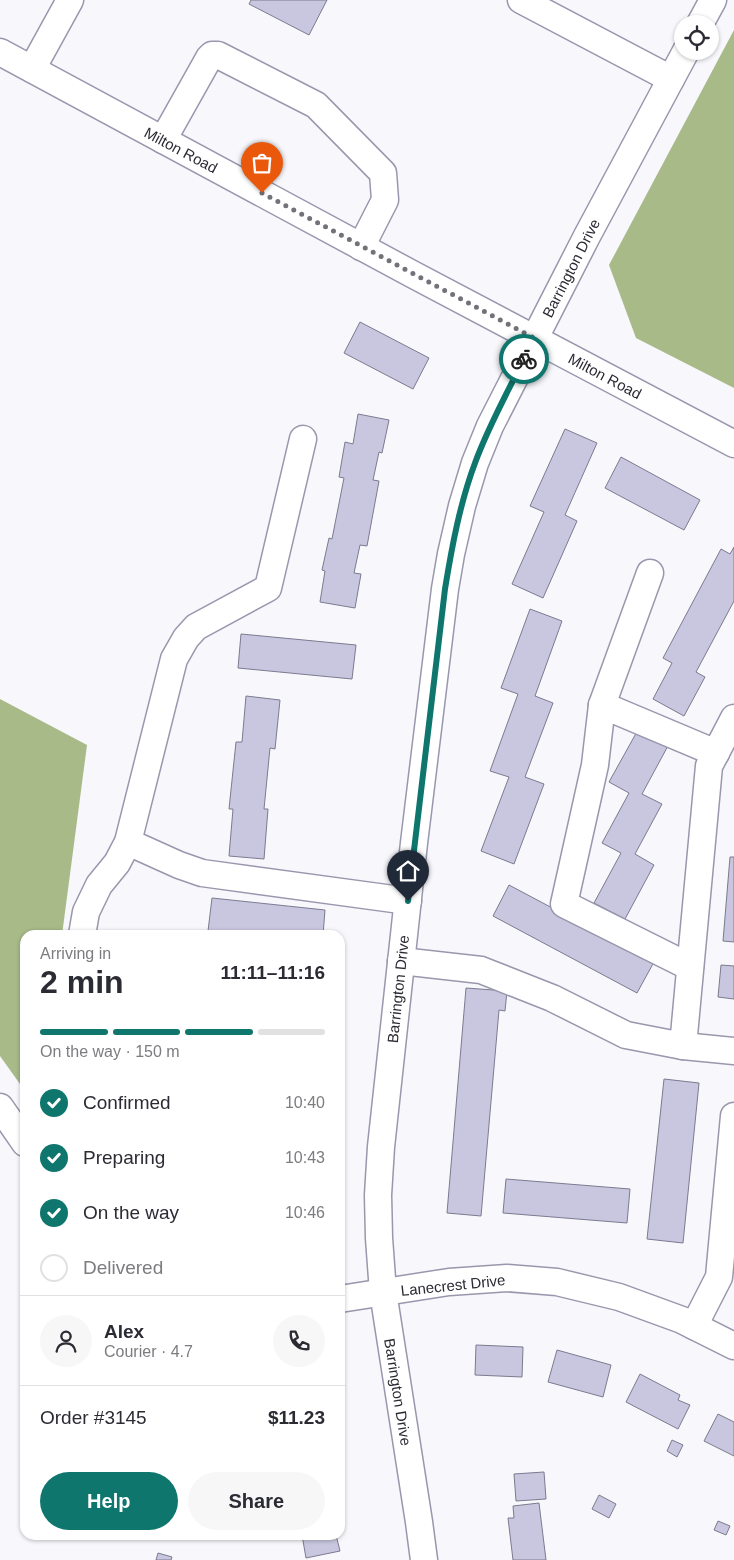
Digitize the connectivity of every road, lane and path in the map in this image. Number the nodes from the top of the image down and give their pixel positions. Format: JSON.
{"nodes":[{"id":1,"x":70,"y":0,"type":"edge"},
{"id":2,"x":520,"y":0,"type":"edge"},
{"id":3,"x":713,"y":0,"type":"edge"},
{"id":4,"x":705,"y":15,"type":"edge"},
{"id":5,"x":0,"y":52,"type":"edge"},
{"id":6,"x":681,"y":60,"type":"edge"},
{"id":7,"x":32,"y":69,"type":"junction"},
{"id":8,"x":671,"y":79,"type":"junction"},
{"id":9,"x":163,"y":140,"type":"junction"},
{"id":10,"x":361,"y":247,"type":"junction"},
{"id":11,"x":534,"y":338,"type":"junction"},
{"id":12,"x":302,"y":439,"type":"dead end"},
{"id":13,"x":734,"y":444,"type":"edge"},
{"id":14,"x":650,"y":573,"type":"dead end"},
{"id":15,"x":602,"y":706,"type":"junction"},
{"id":16,"x":734,"y":718,"type":"edge"},
{"id":17,"x":716,"y":753,"type":"junction"},
{"id":18,"x":128,"y":842,"type":"junction"},
{"id":19,"x":408,"y":901,"type":"junction"},
{"id":20,"x":83,"y":930,"type":"edge"},
{"id":21,"x":401,"y":960,"type":"junction"},
{"id":22,"x":690,"y":967,"type":"junction"},
{"id":23,"x":682,"y":1046,"type":"junction"},
{"id":24,"x":734,"y":1051,"type":"edge"},
{"id":25,"x":0,"y":1107,"type":"edge"},
{"id":26,"x":734,"y":1116,"type":"edge"},
{"id":27,"x":20,"y":1135,"type":"edge"},
{"id":28,"x":383,"y":1292,"type":"junction"},
{"id":29,"x":345,"y":1298,"type":"edge"},
{"id":30,"x":694,"y":1326,"type":"junction"},
{"id":31,"x":734,"y":1346,"type":"edge"},
{"id":32,"x":424,"y":1560,"type":"edge"}],
"edges":[{"from":1,"to":7,"type":"street"},
{"from":2,"to":8,"type":"street"},
{"from":3,"to":4,"type":"street"},
{"from":5,"to":7,"type":"street","name":"Milton Road"},
{"from":6,"to":8,"type":"street","name":"Barrington Drive"},
{"from":7,"to":9,"type":"street","name":"Milton Road"},
{"from":8,"to":11,"type":"street","name":"Barrington Drive"},
{"from":9,"to":10,"type":"street","name":"Milton Road"},
{"from":9,"to":10,"type":"street"},
{"from":10,"to":11,"type":"street","name":"Milton Road"},
{"from":11,"to":13,"type":"street","name":"Milton Road"},
{"from":11,"to":19,"type":"street","name":"Barrington Drive"},
{"from":12,"to":18,"type":"street"},
{"from":14,"to":15,"type":"street"},
{"from":15,"to":17,"type":"street"},
{"from":15,"to":22,"type":"street"},
{"from":16,"to":17,"type":"street"},
{"from":17,"to":22,"type":"street"},
{"from":18,"to":19,"type":"street"},
{"from":18,"to":20,"type":"street"},
{"from":19,"to":21,"type":"street","name":"Barrington Drive"},
{"from":21,"to":23,"type":"street"},
{"from":21,"to":28,"type":"street","name":"Barrington Drive"},
{"from":22,"to":23,"type":"street"},
{"from":23,"to":24,"type":"street"},
{"from":25,"to":27,"type":"street"},
{"from":26,"to":30,"type":"street"},
{"from":28,"to":29,"type":"street","name":"Lanecrest Drive"},
{"from":28,"to":30,"type":"street","name":"Lanecrest Drive"},
{"from":28,"to":32,"type":"street","name":"Barrington Drive"},
{"from":30,"to":31,"type":"street","name":"Lanecrest Drive"}]}
